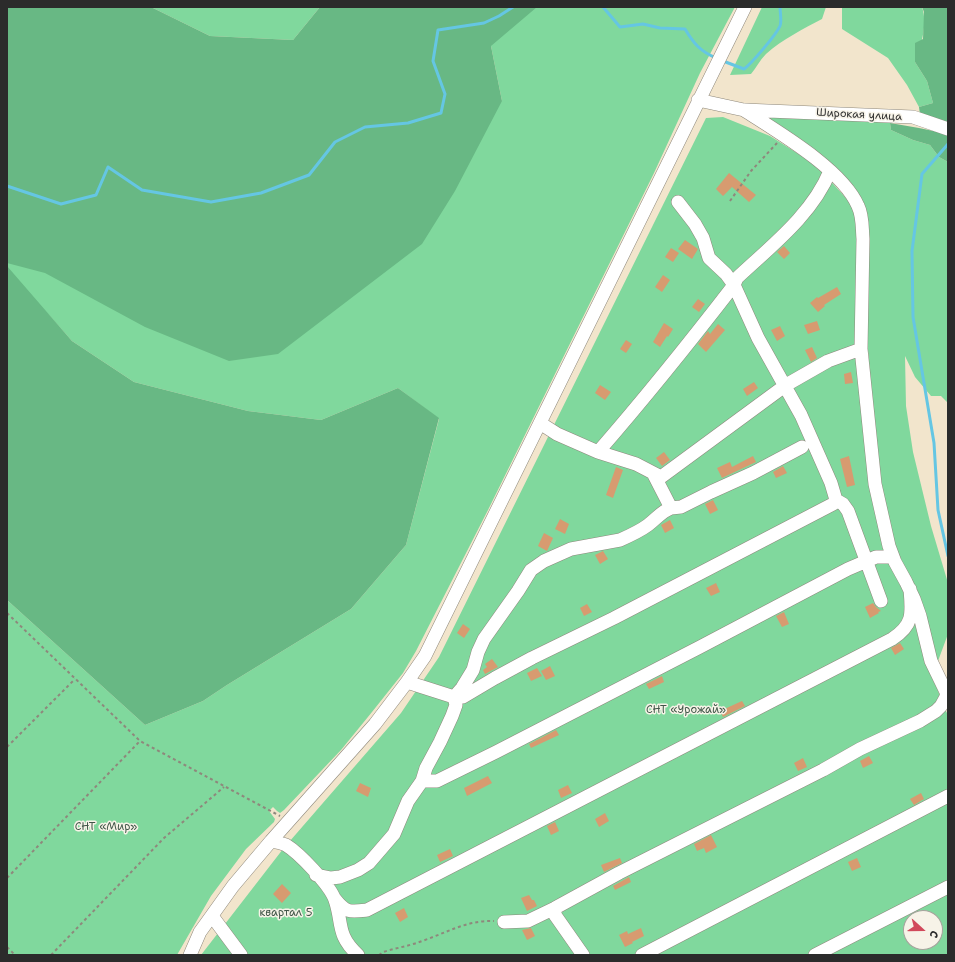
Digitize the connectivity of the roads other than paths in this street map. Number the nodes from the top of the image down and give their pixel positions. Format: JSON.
{"nodes":[{"id":1,"x":745,"y":7,"type":"edge"},
{"id":2,"x":698,"y":100,"type":"junction"},
{"id":3,"x":744,"y":110,"type":"junction"},
{"id":4,"x":948,"y":129,"type":"edge"},
{"id":5,"x":830,"y":171,"type":"junction"},
{"id":6,"x":678,"y":202,"type":"dead end"},
{"id":7,"x":734,"y":285,"type":"junction"},
{"id":8,"x":861,"y":349,"type":"junction"},
{"id":9,"x":785,"y":386,"type":"junction"},
{"id":10,"x":540,"y":423,"type":"junction"},
{"id":11,"x":802,"y":447,"type":"dead end"},
{"id":12,"x":598,"y":452,"type":"junction"},
{"id":13,"x":654,"y":473,"type":"junction"},
{"id":14,"x":836,"y":500,"type":"junction"},
{"id":15,"x":671,"y":508,"type":"junction"},
{"id":16,"x":893,"y":557,"type":"junction"},
{"id":17,"x":866,"y":561,"type":"junction"},
{"id":18,"x":910,"y":589,"type":"junction"},
{"id":19,"x":881,"y":601,"type":"dead end"},
{"id":20,"x":407,"y":682,"type":"junction"},
{"id":21,"x":947,"y":695,"type":"edge"},
{"id":22,"x":454,"y":697,"type":"junction"},
{"id":23,"x":422,"y":781,"type":"junction"},
{"id":24,"x":948,"y":796,"type":"edge"},
{"id":25,"x":271,"y":841,"type":"junction"},
{"id":26,"x":316,"y":875,"type":"junction"},
{"id":27,"x":948,"y":887,"type":"edge"},
{"id":28,"x":335,"y":899,"type":"junction"},
{"id":29,"x":555,"y":908,"type":"junction"},
{"id":30,"x":212,"y":916,"type":"junction"},
{"id":31,"x":504,"y":922,"type":"road end"},
{"id":32,"x":190,"y":955,"type":"edge"},
{"id":33,"x":241,"y":955,"type":"edge"},
{"id":34,"x":358,"y":955,"type":"edge"},
{"id":35,"x":583,"y":955,"type":"edge"},
{"id":36,"x":642,"y":955,"type":"edge"},
{"id":37,"x":815,"y":955,"type":"edge"}],
"edges":[{"from":1,"to":2,"type":"street"},
{"from":2,"to":3,"type":"street"},
{"from":2,"to":10,"type":"street"},
{"from":3,"to":4,"type":"street","name":"Широкая улица"},
{"from":3,"to":5,"type":"street"},
{"from":5,"to":7,"type":"street"},
{"from":5,"to":8,"type":"street"},
{"from":6,"to":7,"type":"street"},
{"from":7,"to":9,"type":"street"},
{"from":7,"to":12,"type":"street"},
{"from":8,"to":9,"type":"street"},
{"from":8,"to":16,"type":"street"},
{"from":9,"to":13,"type":"street"},
{"from":9,"to":14,"type":"street"},
{"from":10,"to":12,"type":"street"},
{"from":10,"to":20,"type":"street"},
{"from":11,"to":15,"type":"street"},
{"from":12,"to":13,"type":"street"},
{"from":13,"to":15,"type":"street"},
{"from":14,"to":17,"type":"street"},
{"from":14,"to":22,"type":"street"},
{"from":15,"to":22,"type":"street"},
{"from":16,"to":17,"type":"street"},
{"from":16,"to":18,"type":"street"},
{"from":17,"to":19,"type":"street"},
{"from":17,"to":23,"type":"street"},
{"from":18,"to":21,"type":"street"},
{"from":18,"to":28,"type":"street"},
{"from":20,"to":22,"type":"street"},
{"from":20,"to":25,"type":"street"},
{"from":21,"to":29,"type":"street"},
{"from":22,"to":23,"type":"street"},
{"from":23,"to":26,"type":"street"},
{"from":24,"to":36,"type":"street"},
{"from":25,"to":26,"type":"street"},
{"from":25,"to":30,"type":"street"},
{"from":26,"to":28,"type":"street"},
{"from":27,"to":37,"type":"street"},
{"from":28,"to":34,"type":"street"},
{"from":29,"to":31,"type":"street"},
{"from":29,"to":35,"type":"street"},
{"from":30,"to":32,"type":"street"},
{"from":30,"to":33,"type":"street"}]}
